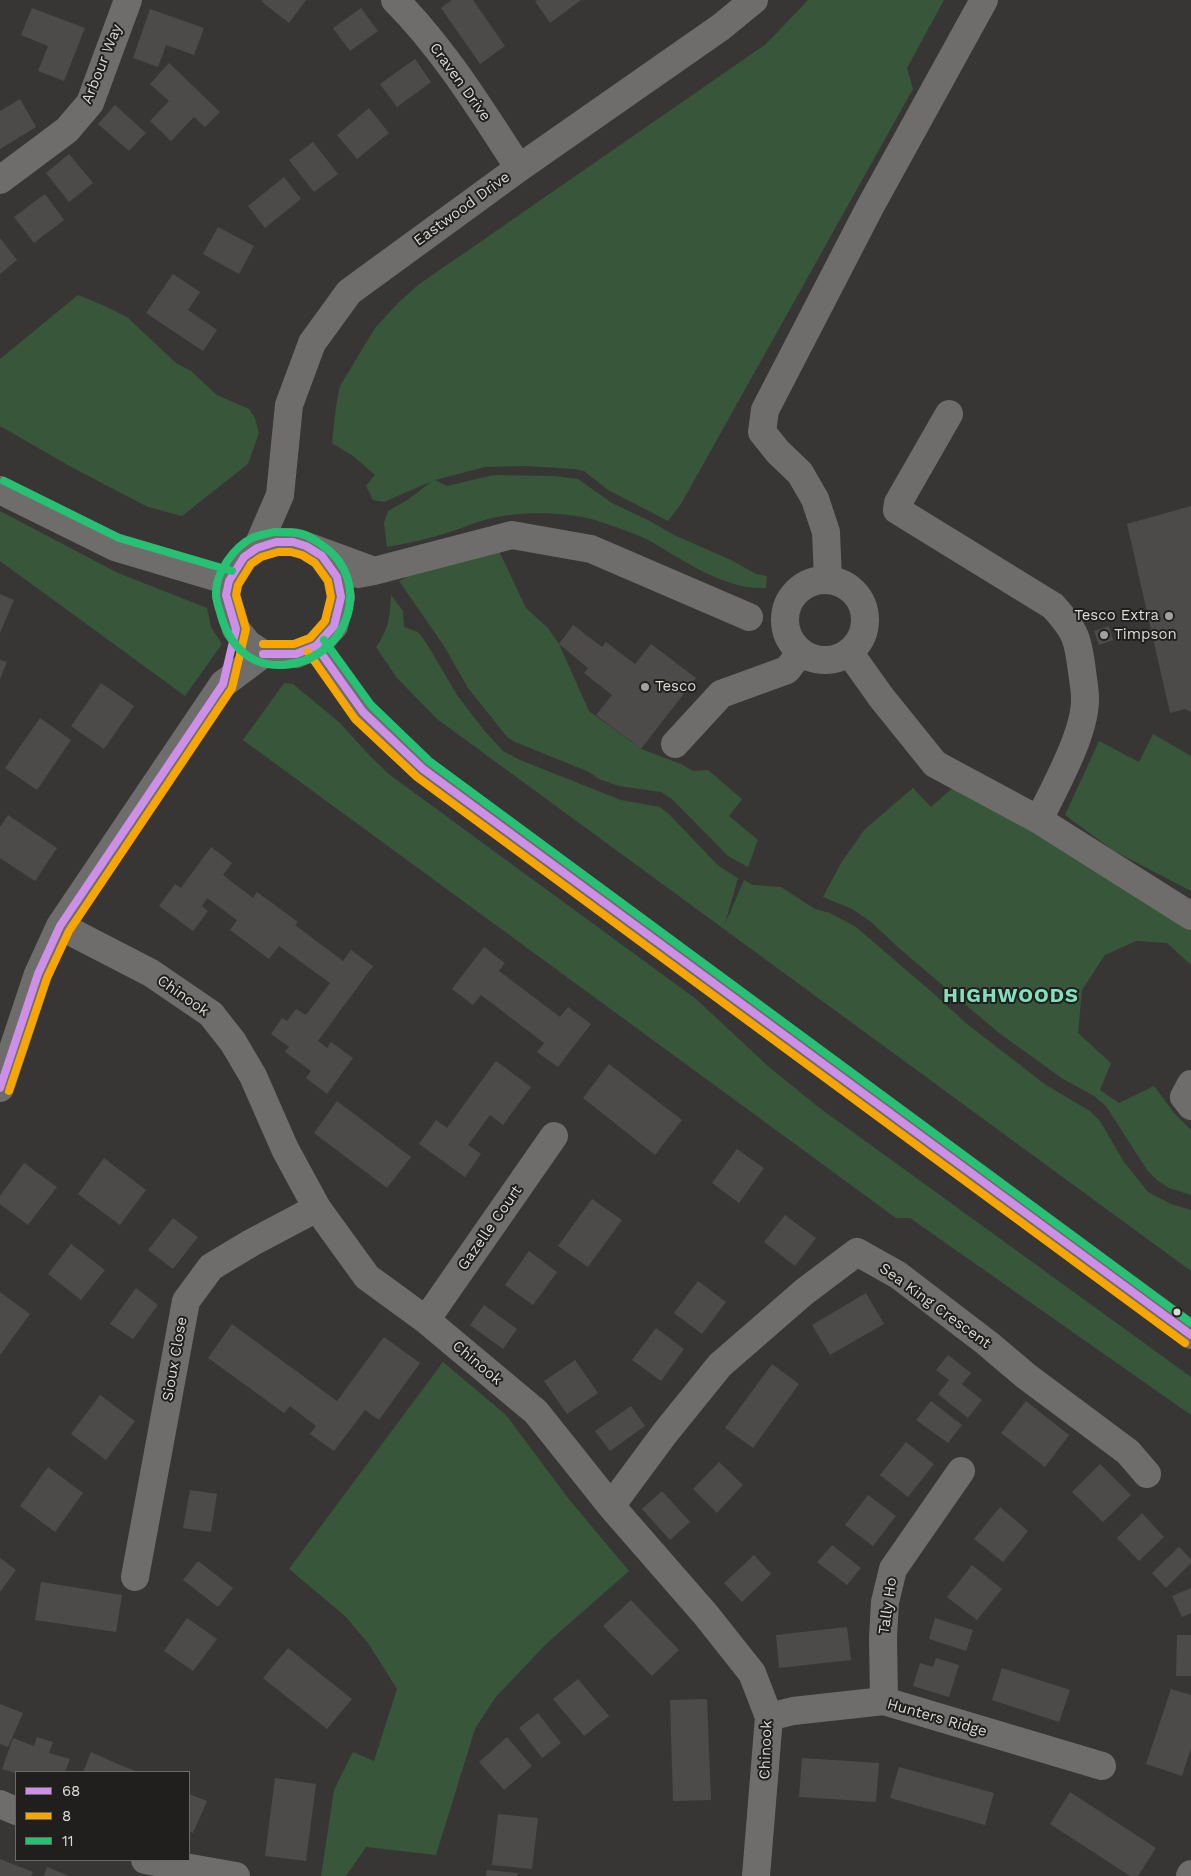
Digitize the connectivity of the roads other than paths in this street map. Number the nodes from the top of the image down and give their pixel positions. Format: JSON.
{"nodes":[{"id":1,"x":128,"y":0,"type":"edge"},
{"id":2,"x":395,"y":0,"type":"edge"},
{"id":3,"x":754,"y":0,"type":"edge"},
{"id":4,"x":984,"y":0,"type":"edge"},
{"id":5,"x":520,"y":168,"type":"junction"},
{"id":6,"x":0,"y":180,"type":"edge"},
{"id":7,"x":949,"y":414,"type":"dead end"},
{"id":8,"x":0,"y":490,"type":"edge"},
{"id":9,"x":280,"y":495,"type":"junction"},
{"id":10,"x":299,"y":544,"type":"junction"},
{"id":11,"x":257,"y":548,"type":"junction"},
{"id":12,"x":374,"y":571,"type":"junction"},
{"id":13,"x":337,"y":577,"type":"junction"},
{"id":14,"x":828,"y":579,"type":"junction"},
{"id":15,"x":229,"y":581,"type":"junction"},
{"id":16,"x":785,"y":611,"type":"junction"},
{"id":17,"x":749,"y":617,"type":"junction"},
{"id":18,"x":236,"y":629,"type":"junction"},
{"id":19,"x":316,"y":646,"type":"junction"},
{"id":20,"x":797,"y":648,"type":"junction"},
{"id":21,"x":850,"y":652,"type":"junction"},
{"id":22,"x":264,"y":654,"type":"junction"},
{"id":23,"x":222,"y":684,"type":"junction"},
{"id":24,"x":675,"y":744,"type":"dead end"},
{"id":25,"x":1039,"y":820,"type":"junction"},
{"id":26,"x":1191,"y":916,"type":"edge"},
{"id":27,"x":60,"y":926,"type":"junction"},
{"id":28,"x":1,"y":1082,"type":"edge"},
{"id":29,"x":1191,"y":1084,"type":"edge"},
{"id":30,"x":1191,"y":1106,"type":"edge"},
{"id":31,"x":554,"y":1136,"type":"dead end"},
{"id":32,"x":317,"y":1208,"type":"junction"},
{"id":33,"x":426,"y":1320,"type":"junction"},
{"id":34,"x":1191,"y":1335,"type":"edge"},
{"id":35,"x":961,"y":1471,"type":"dead end"},
{"id":36,"x":1147,"y":1474,"type":"dead end"},
{"id":37,"x":611,"y":1506,"type":"junction"},
{"id":38,"x":135,"y":1577,"type":"dead end"},
{"id":39,"x":884,"y":1701,"type":"junction"},
{"id":40,"x":769,"y":1717,"type":"junction"},
{"id":41,"x":1102,"y":1766,"type":"dead end"},
{"id":42,"x":0,"y":1804,"type":"edge"},
{"id":43,"x":15,"y":1810,"type":"edge"},
{"id":44,"x":150,"y":1861,"type":"edge"},
{"id":45,"x":236,"y":1876,"type":"edge"},
{"id":46,"x":756,"y":1876,"type":"edge"}],
"edges":[{"from":1,"to":6,"type":"street","name":"Arbour Way"},
{"from":2,"to":5,"type":"street","name":"Craven Drive"},
{"from":3,"to":5,"type":"street","name":"Eastwood Drive"},
{"from":4,"to":14,"type":"street"},
{"from":5,"to":9,"type":"street","name":"Eastwood Drive"},
{"from":7,"to":25,"type":"street"},
{"from":8,"to":15,"type":"street"},
{"from":9,"to":10,"type":"street","name":"Eastwood Drive"},
{"from":9,"to":11,"type":"street","name":"Eastwood Drive"},
{"from":10,"to":11,"type":"street"},
{"from":10,"to":12,"type":"street"},
{"from":10,"to":13,"type":"street"},
{"from":11,"to":15,"type":"street"},
{"from":12,"to":13,"type":"street"},
{"from":12,"to":17,"type":"street"},
{"from":13,"to":19,"type":"street"},
{"from":14,"to":16,"type":"street"},
{"from":14,"to":21,"type":"street"},
{"from":15,"to":18,"type":"street"},
{"from":16,"to":17,"type":"street"},
{"from":16,"to":20,"type":"street"},
{"from":17,"to":20,"type":"street"},
{"from":18,"to":22,"type":"street"},
{"from":18,"to":23,"type":"street"},
{"from":19,"to":22,"type":"street"},
{"from":19,"to":34,"type":"street"},
{"from":20,"to":21,"type":"street"},
{"from":20,"to":24,"type":"street"},
{"from":21,"to":25,"type":"street"},
{"from":22,"to":23,"type":"street"},
{"from":23,"to":27,"type":"street"},
{"from":25,"to":26,"type":"street"},
{"from":27,"to":28,"type":"street"},
{"from":27,"to":32,"type":"street","name":"Chinook"},
{"from":29,"to":30,"type":"street"},
{"from":31,"to":33,"type":"street","name":"Gazelle Court"},
{"from":32,"to":33,"type":"street","name":"Chinook"},
{"from":32,"to":38,"type":"street","name":"Sioux Close"},
{"from":33,"to":37,"type":"street","name":"Chinook"},
{"from":35,"to":39,"type":"street","name":"Tally Ho"},
{"from":36,"to":37,"type":"street","name":"Sea King Crescent"},
{"from":37,"to":40,"type":"street","name":"Chinook"},
{"from":39,"to":40,"type":"street","name":"Hunters Ridge"},
{"from":39,"to":41,"type":"street","name":"Hunters Ridge"},
{"from":40,"to":46,"type":"street","name":"Chinook"},
{"from":42,"to":43,"type":"street"},
{"from":44,"to":45,"type":"street"}]}
